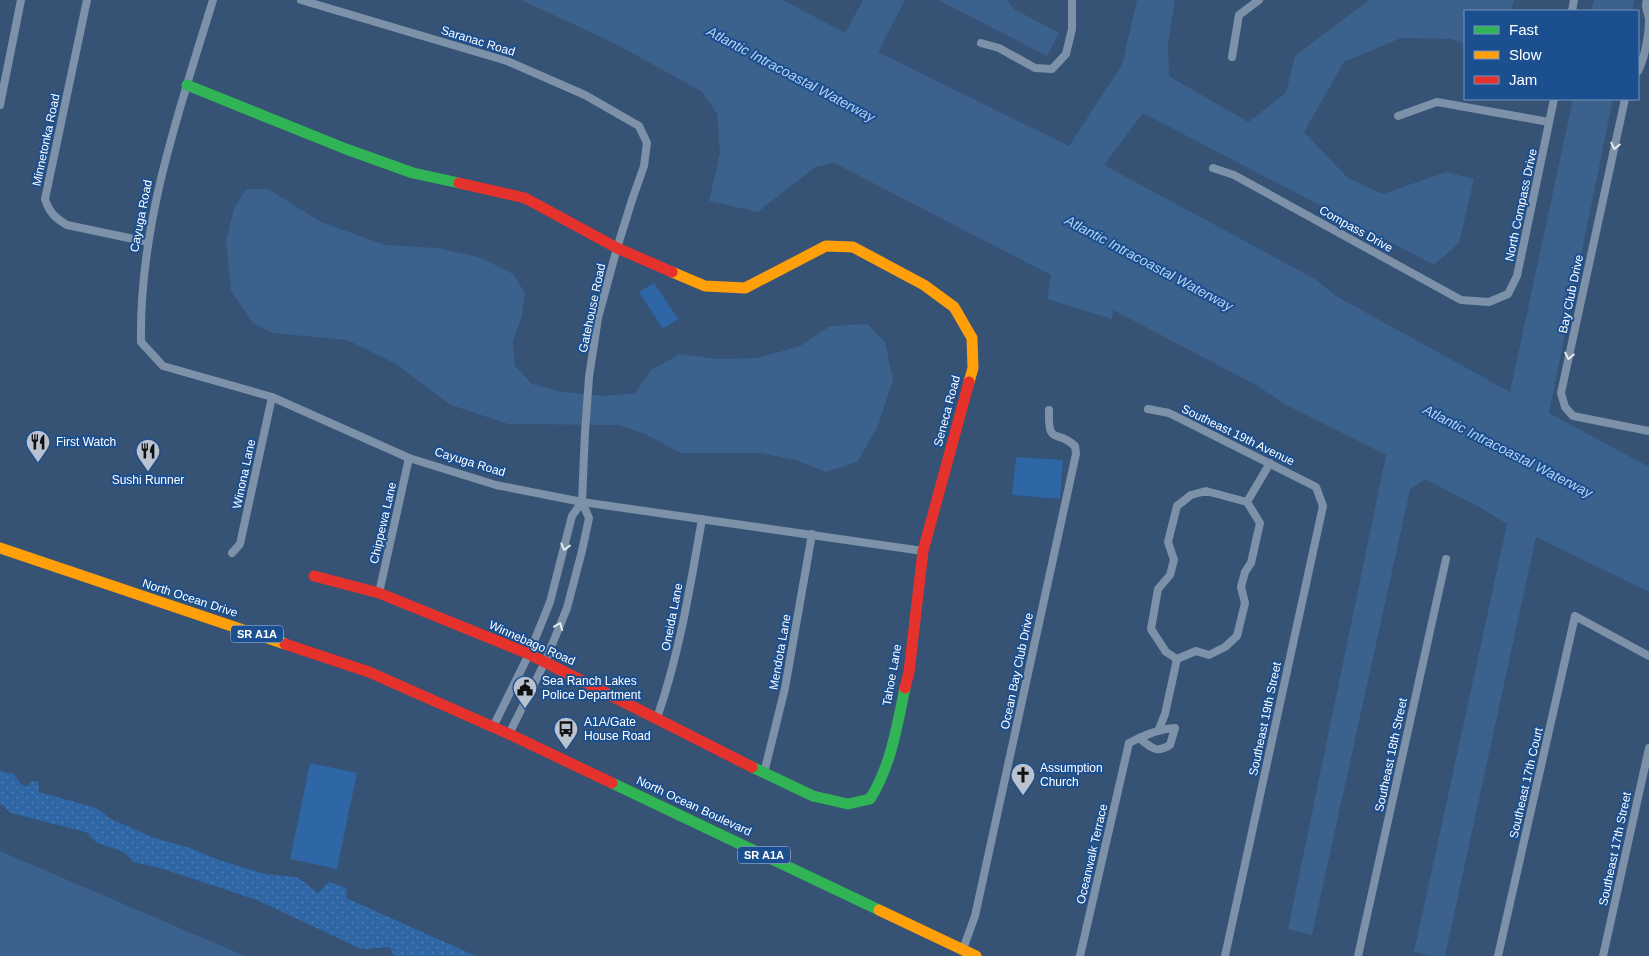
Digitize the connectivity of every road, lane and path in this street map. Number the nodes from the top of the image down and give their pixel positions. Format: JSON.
{"nodes":[{"id":1,"x":21,"y":0,"type":"edge"},
{"id":2,"x":87,"y":0,"type":"edge"},
{"id":3,"x":214,"y":0,"type":"edge"},
{"id":4,"x":301,"y":0,"type":"edge"},
{"id":5,"x":1072,"y":0,"type":"edge"},
{"id":6,"x":1259,"y":0,"type":"edge"},
{"id":7,"x":1647,"y":0,"type":"edge"},
{"id":8,"x":981,"y":43,"type":"dead end"},
{"id":9,"x":1232,"y":57,"type":"dead end"},
{"id":10,"x":1639,"y":69,"type":"edge"},
{"id":11,"x":187,"y":85,"type":"junction"},
{"id":12,"x":1554,"y":100,"type":"edge"},
{"id":13,"x":1625,"y":100,"type":"edge"},
{"id":14,"x":0,"y":105,"type":"edge"},
{"id":15,"x":1398,"y":116,"type":"dead end"},
{"id":16,"x":1549,"y":122,"type":"junction"},
{"id":17,"x":639,"y":126,"type":"joint"},
{"id":18,"x":1214,"y":168,"type":"dead end"},
{"id":19,"x":148,"y":242,"type":"junction"},
{"id":20,"x":617,"y":248,"type":"junction"},
{"id":21,"x":1489,"y":302,"type":"joint"},
{"id":22,"x":272,"y":397,"type":"junction"},
{"id":23,"x":1148,"y":409,"type":"dead end"},
{"id":24,"x":1049,"y":410,"type":"dead end"},
{"id":25,"x":1649,"y":431,"type":"edge"},
{"id":26,"x":409,"y":458,"type":"junction"},
{"id":27,"x":1270,"y":463,"type":"junction"},
{"id":28,"x":1316,"y":487,"type":"joint"},
{"id":29,"x":582,"y":502,"type":"junction"},
{"id":30,"x":1247,"y":502,"type":"junction"},
{"id":31,"x":702,"y":519,"type":"junction"},
{"id":32,"x":812,"y":534,"type":"junction"},
{"id":33,"x":0,"y":548,"type":"edge"},
{"id":34,"x":923,"y":551,"type":"junction"},
{"id":35,"x":232,"y":553,"type":"dead end"},
{"id":36,"x":1446,"y":559,"type":"dead end"},
{"id":37,"x":314,"y":576,"type":"dead end"},
{"id":38,"x":379,"y":593,"type":"junction"},
{"id":39,"x":529,"y":654,"type":"junction"},
{"id":40,"x":1649,"y":656,"type":"edge"},
{"id":41,"x":1177,"y":660,"type":"junction"},
{"id":42,"x":545,"y":662,"type":"junction"},
{"id":43,"x":657,"y":718,"type":"junction"},
{"id":44,"x":493,"y":727,"type":"junction"},
{"id":45,"x":1159,"y":729,"type":"junction"},
{"id":46,"x":509,"y":734,"type":"junction"},
{"id":47,"x":1139,"y":738,"type":"junction"},
{"id":48,"x":1649,"y":748,"type":"edge"},
{"id":49,"x":764,"y":773,"type":"junction"},
{"id":50,"x":870,"y":799,"type":"joint"},
{"id":51,"x":963,"y":949,"type":"junction"},
{"id":52,"x":976,"y":956,"type":"edge"},
{"id":53,"x":1080,"y":956,"type":"edge"},
{"id":54,"x":1225,"y":956,"type":"edge"},
{"id":55,"x":1358,"y":956,"type":"edge"},
{"id":56,"x":1498,"y":956,"type":"edge"},
{"id":57,"x":1603,"y":956,"type":"edge"}],
"edges":[{"from":1,"to":14,"type":"street"},
{"from":2,"to":19,"type":"street","name":"Minnetonka Road"},
{"from":3,"to":11,"type":"street","name":"Cayuga Road"},
{"from":4,"to":17,"type":"street","name":"Saranac Road"},
{"from":5,"to":8,"type":"street"},
{"from":6,"to":9,"type":"street"},
{"from":7,"to":10,"type":"street"},
{"from":11,"to":19,"type":"street","name":"Cayuga Road"},
{"from":11,"to":20,"type":"street"},
{"from":12,"to":16,"type":"street","name":"North Compass Drive"},
{"from":13,"to":25,"type":"street","name":"Bay Club Drive","one_way":true},
{"from":15,"to":16,"type":"street"},
{"from":16,"to":21,"type":"street","name":"North Compass Drive"},
{"from":17,"to":20,"type":"street","name":"Gatehouse Road"},
{"from":18,"to":21,"type":"street","name":"Compass Drive"},
{"from":19,"to":22,"type":"street","name":"Cayuga Road"},
{"from":20,"to":29,"type":"street","name":"Gatehouse Road"},
{"from":20,"to":34,"type":"street","name":"Seneca Road"},
{"from":22,"to":26,"type":"street","name":"Cayuga Road"},
{"from":22,"to":35,"type":"street","name":"Winona Lane"},
{"from":23,"to":27,"type":"street","name":"Southeast 19th Avenue"},
{"from":24,"to":51,"type":"street","name":"Ocean Bay Club Drive"},
{"from":26,"to":29,"type":"street","name":"Cayuga Road"},
{"from":26,"to":38,"type":"street","name":"Chippewa Lane"},
{"from":27,"to":28,"type":"street","name":"Southeast 19th Avenue"},
{"from":27,"to":30,"type":"street"},
{"from":28,"to":54,"type":"street","name":"Southeast 19th Street"},
{"from":29,"to":31,"type":"street"},
{"from":29,"to":39,"type":"street","name":"Gatehouse Road","one_way":true},
{"from":42,"to":29,"type":"street","name":"Gatehouse Road","one_way":true},
{"from":30,"to":41,"type":"street"},
{"from":30,"to":41,"type":"street"},
{"from":31,"to":32,"type":"street"},
{"from":31,"to":43,"type":"street","name":"Oneida Lane"},
{"from":32,"to":34,"type":"street"},
{"from":32,"to":49,"type":"street","name":"Mendota Lane"},
{"from":33,"to":44,"type":"street","name":"North Ocean Drive","number":"SR A1A"},
{"from":34,"to":50,"type":"street","name":"Tahoe Lane"},
{"from":36,"to":55,"type":"street","name":"Southeast 18th Street"},
{"from":37,"to":38,"type":"street","name":"Winnebago Road"},
{"from":38,"to":39,"type":"street","name":"Winnebago Road"},
{"from":39,"to":42,"type":"street","name":"Winnebago Road"},
{"from":39,"to":44,"type":"street","name":"Gatehouse Road"},
{"from":40,"to":56,"type":"street","name":"Southeast 17th Court"},
{"from":41,"to":45,"type":"street"},
{"from":42,"to":43,"type":"street","name":"Winnebago Road"},
{"from":42,"to":46,"type":"street","name":"Gatehouse Road"},
{"from":43,"to":49,"type":"street","name":"Winnebago Road"},
{"from":44,"to":46,"type":"street","name":"North Ocean Drive","number":"SR A1A"},
{"from":45,"to":47,"type":"street"},
{"from":45,"to":47,"type":"street"},
{"from":46,"to":51,"type":"street","name":"North Ocean Boulevard","number":"SR A1A"},
{"from":47,"to":53,"type":"street","name":"Oceanwalk Terrace"},
{"from":48,"to":57,"type":"street","name":"Southeast 17th Street"},
{"from":49,"to":50,"type":"street","name":"Winnebago Road"},
{"from":51,"to":52,"type":"street","name":"North Ocean Boulevard","number":"SR A1A"}]}
